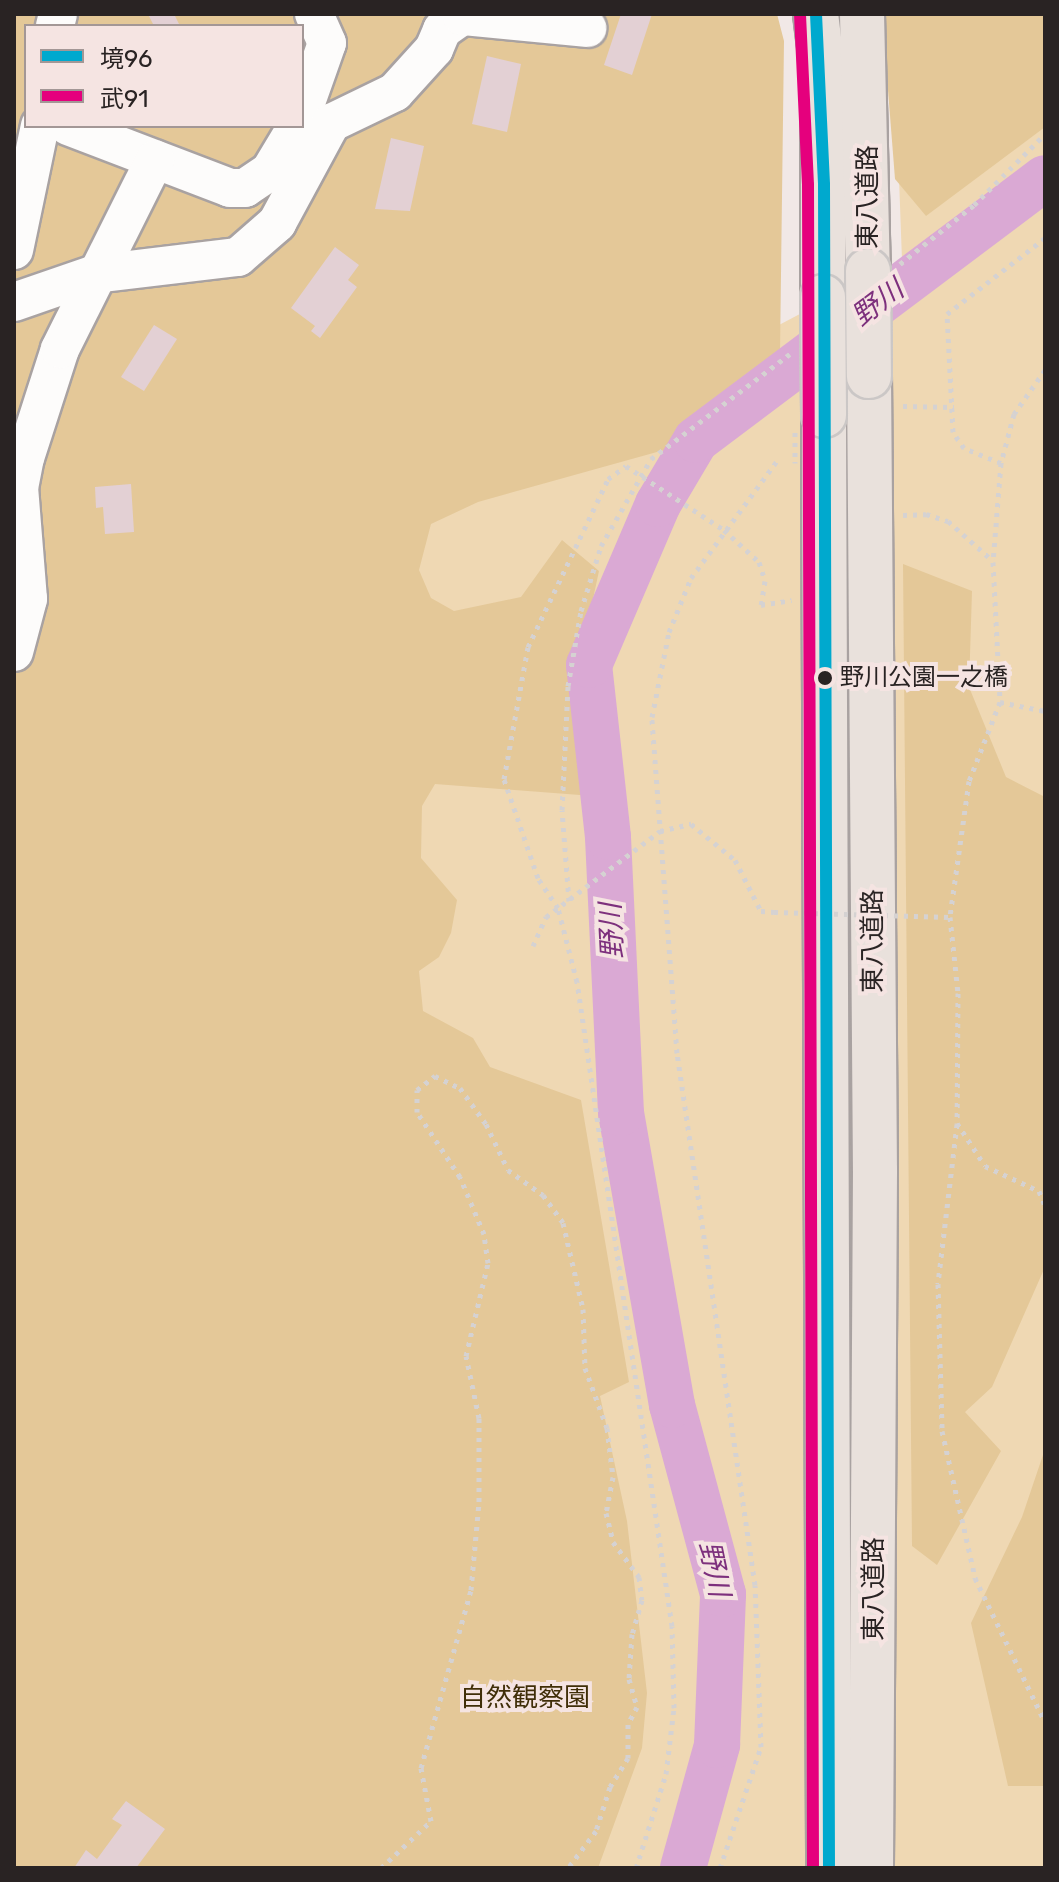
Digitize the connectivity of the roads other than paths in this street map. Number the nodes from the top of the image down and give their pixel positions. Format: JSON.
{"nodes":[{"id":1,"x":314,"y":14,"type":"edge"},
{"id":2,"x":816,"y":14,"type":"edge"},
{"id":3,"x":862,"y":14,"type":"edge"},
{"id":4,"x":587,"y":28,"type":"dead end"},
{"id":5,"x":304,"y":108,"type":"edge"},
{"id":6,"x":40,"y":128,"type":"edge"},
{"id":7,"x":73,"y":128,"type":"edge"},
{"id":8,"x":296,"y":128,"type":"edge"},
{"id":9,"x":155,"y":159,"type":"junction"},
{"id":10,"x":14,"y":250,"type":"edge"},
{"id":11,"x":95,"y":274,"type":"junction"},
{"id":12,"x":14,"y":302,"type":"edge"},
{"id":13,"x":14,"y":652,"type":"edge"},
{"id":14,"x":829,"y":1868,"type":"edge"},
{"id":15,"x":871,"y":1868,"type":"edge"}],
"edges":[{"from":1,"to":5,"type":"lane"},
{"from":2,"to":14,"type":"main road","name":"東八道路","bridge":true},
{"from":3,"to":15,"type":"main road","name":"東八道路","bridge":true},
{"from":4,"to":11,"type":"lane"},
{"from":6,"to":10,"type":"lane"},
{"from":7,"to":9,"type":"lane"},
{"from":8,"to":9,"type":"lane"},
{"from":9,"to":11,"type":"lane"},
{"from":11,"to":12,"type":"lane"},
{"from":11,"to":13,"type":"lane"}]}
